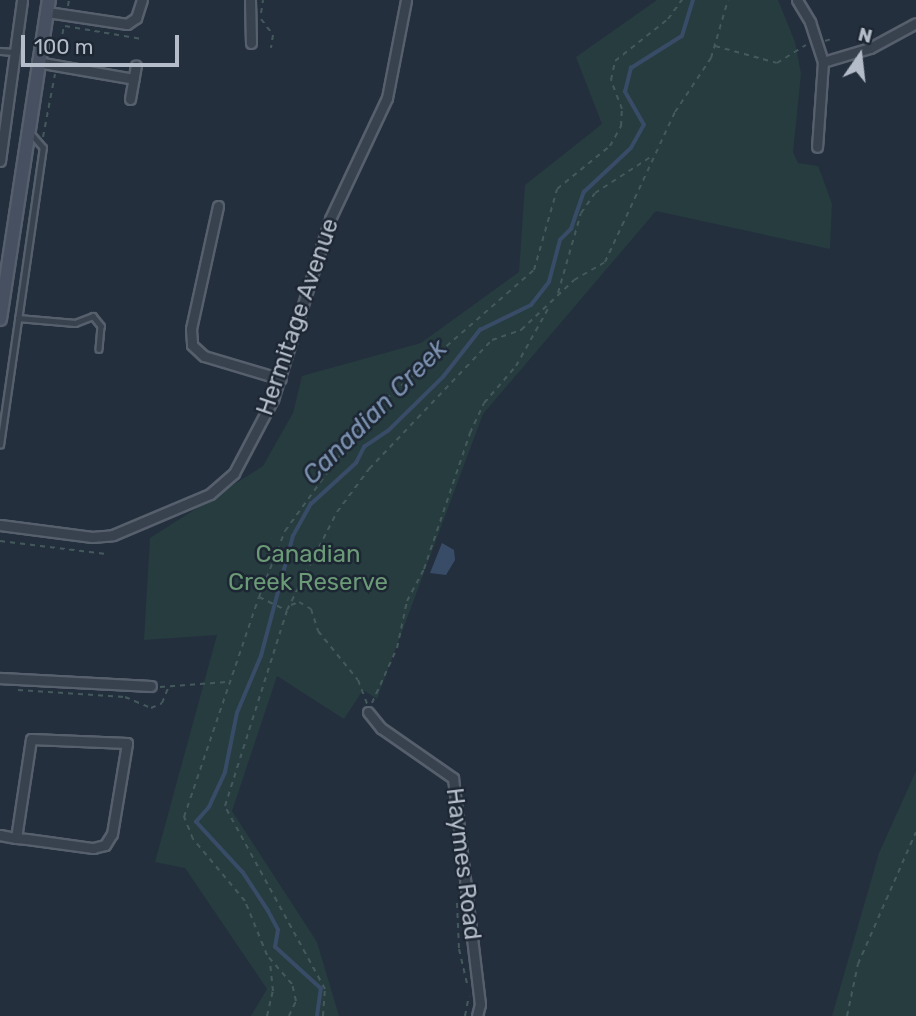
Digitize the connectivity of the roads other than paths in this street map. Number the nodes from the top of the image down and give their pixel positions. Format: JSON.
{"nodes":[{"id":1,"x":22,"y":0,"type":"edge"},
{"id":2,"x":142,"y":0,"type":"edge"},
{"id":3,"x":250,"y":0,"type":"edge"},
{"id":4,"x":406,"y":0,"type":"edge"},
{"id":5,"x":797,"y":0,"type":"edge"},
{"id":6,"x":48,"y":6,"type":"edge"},
{"id":7,"x":916,"y":23,"type":"edge"},
{"id":8,"x":251,"y":43,"type":"dead end"},
{"id":9,"x":0,"y":51,"type":"edge"},
{"id":10,"x":15,"y":52,"type":"junction"},
{"id":11,"x":37,"y":62,"type":"junction"},
{"id":12,"x":823,"y":62,"type":"junction"},
{"id":13,"x":136,"y":66,"type":"dead end"},
{"id":14,"x":134,"y":79,"type":"junction"},
{"id":15,"x":130,"y":99,"type":"dead end"},
{"id":16,"x":26,"y":131,"type":"junction"},
{"id":17,"x":817,"y":146,"type":"dead end"},
{"id":18,"x":0,"y":161,"type":"edge"},
{"id":19,"x":218,"y":206,"type":"dead end"},
{"id":20,"x":18,"y":317,"type":"junction"},
{"id":21,"x":0,"y":319,"type":"edge"},
{"id":22,"x":99,"y":349,"type":"dead end"},
{"id":23,"x":281,"y":379,"type":"junction"},
{"id":24,"x":0,"y":445,"type":"edge"},
{"id":25,"x":0,"y":526,"type":"edge"},
{"id":26,"x":0,"y":678,"type":"edge"},
{"id":27,"x":151,"y":686,"type":"road end"},
{"id":28,"x":368,"y":712,"type":"road end"},
{"id":29,"x":0,"y":835,"type":"edge"},
{"id":30,"x":16,"y":838,"type":"junction"},
{"id":31,"x":477,"y":1016,"type":"edge"}],
"edges":[{"from":1,"to":10,"type":"street"},
{"from":2,"to":6,"type":"street"},
{"from":3,"to":8,"type":"street"},
{"from":4,"to":23,"type":"street","name":"Hermitage Avenue"},
{"from":5,"to":12,"type":"street"},
{"from":6,"to":11,"type":"main road"},
{"from":7,"to":12,"type":"street"},
{"from":9,"to":10,"type":"lane"},
{"from":10,"to":18,"type":"street"},
{"from":11,"to":14,"type":"street"},
{"from":11,"to":16,"type":"main road"},
{"from":12,"to":17,"type":"street"},
{"from":13,"to":14,"type":"street"},
{"from":14,"to":15,"type":"street"},
{"from":16,"to":20,"type":"lane"},
{"from":16,"to":21,"type":"main road"},
{"from":19,"to":23,"type":"street"},
{"from":20,"to":22,"type":"lane"},
{"from":20,"to":24,"type":"lane"},
{"from":23,"to":25,"type":"street","name":"Hermitage Avenue"},
{"from":26,"to":27,"type":"street"},
{"from":28,"to":31,"type":"street","name":"Haymes Road"},
{"from":29,"to":30,"type":"street"},
{"from":30,"to":30,"type":"street"}]}
